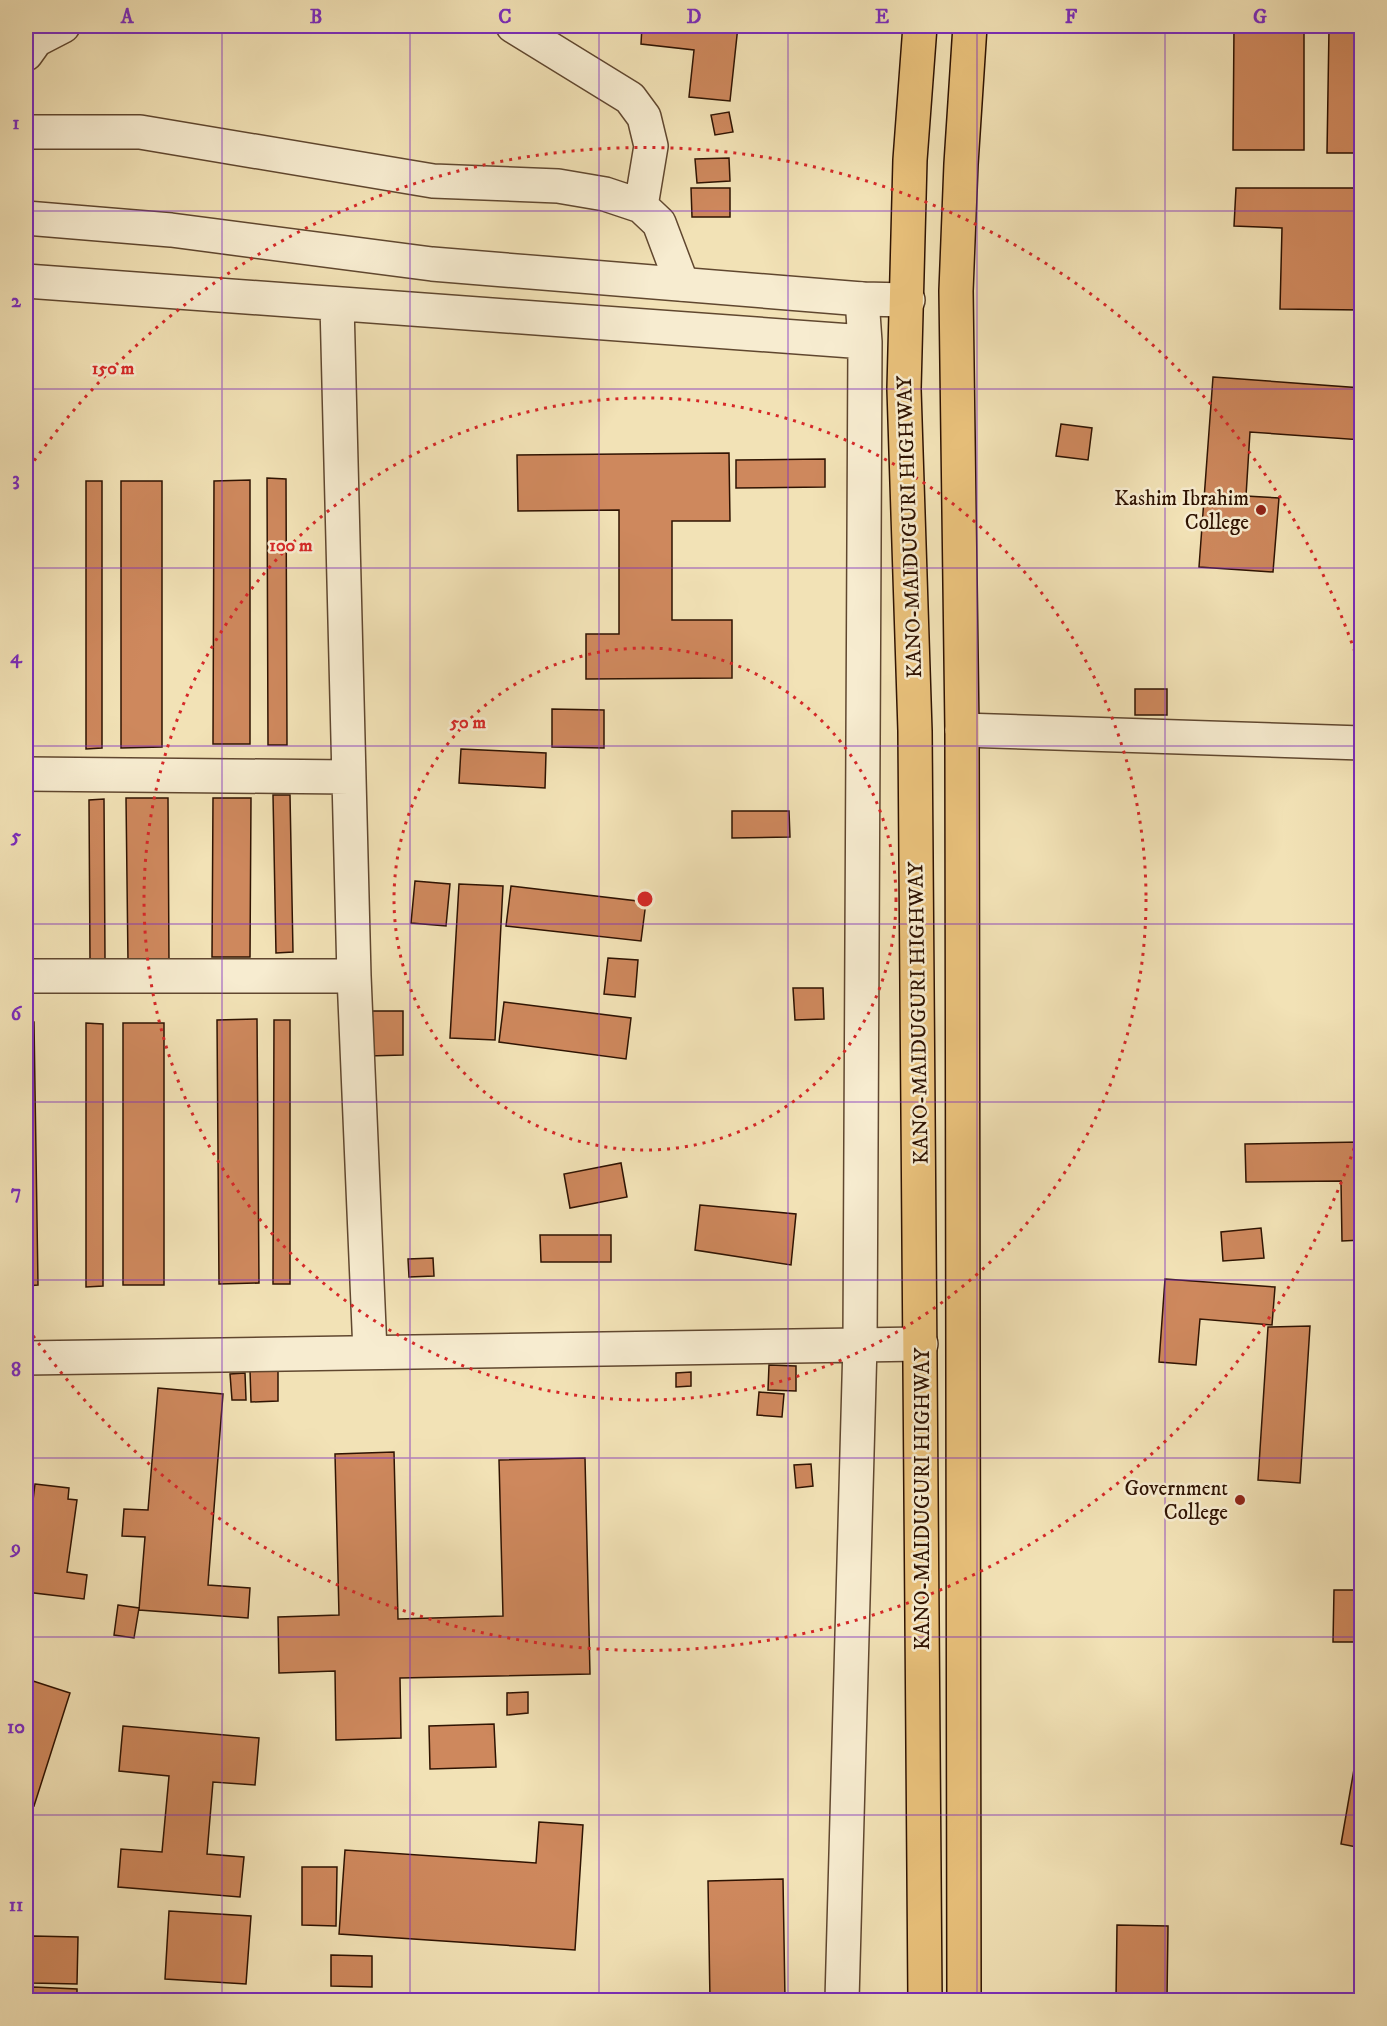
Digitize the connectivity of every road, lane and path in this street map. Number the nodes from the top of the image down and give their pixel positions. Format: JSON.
{"nodes":[{"id":1,"x":63,"y":26,"type":"edge"},
{"id":2,"x":513,"y":26,"type":"edge"},
{"id":3,"x":920,"y":26,"type":"edge"},
{"id":4,"x":970,"y":26,"type":"edge"},
{"id":5,"x":26,"y":54,"type":"edge"},
{"id":6,"x":26,"y":132,"type":"edge"},
{"id":7,"x":641,"y":206,"type":"junction"},
{"id":8,"x":26,"y":218,"type":"edge"},
{"id":9,"x":26,"y":281,"type":"edge"},
{"id":10,"x":682,"y":284,"type":"junction"},
{"id":11,"x":862,"y":299,"type":"junction"},
{"id":12,"x":908,"y":300,"type":"junction"},
{"id":13,"x":337,"y":304,"type":"junction"},
{"id":14,"x":865,"y":342,"type":"junction"},
{"id":15,"x":962,"y":730,"type":"junction"},
{"id":16,"x":1362,"y":743,"type":"edge"},
{"id":17,"x":26,"y":774,"type":"edge"},
{"id":18,"x":349,"y":777,"type":"junction"},
{"id":19,"x":26,"y":976,"type":"edge"},
{"id":20,"x":354,"y":976,"type":"junction"},
{"id":21,"x":860,"y":1344,"type":"junction"},
{"id":22,"x":921,"y":1344,"type":"junction"},
{"id":23,"x":370,"y":1352,"type":"junction"},
{"id":24,"x":26,"y":1358,"type":"edge"},
{"id":25,"x":842,"y":2001,"type":"edge"},
{"id":26,"x":925,"y":2001,"type":"edge"},
{"id":27,"x":964,"y":2001,"type":"edge"}],
"edges":[{"from":1,"to":5,"type":"street"},
{"from":2,"to":7,"type":"street"},
{"from":3,"to":12,"type":"highway","name":"KANO-MAIDUGURI HIGHWAY"},
{"from":4,"to":15,"type":"highway","name":"KANO-MAIDUGURI HIGHWAY"},
{"from":6,"to":7,"type":"street"},
{"from":7,"to":10,"type":"street"},
{"from":8,"to":10,"type":"street"},
{"from":9,"to":13,"type":"street"},
{"from":10,"to":11,"type":"street"},
{"from":11,"to":12,"type":"street"},
{"from":11,"to":14,"type":"street"},
{"from":12,"to":22,"type":"highway","name":"KANO-MAIDUGURI HIGHWAY"},
{"from":13,"to":14,"type":"street"},
{"from":13,"to":18,"type":"street"},
{"from":14,"to":21,"type":"street"},
{"from":15,"to":16,"type":"street"},
{"from":15,"to":27,"type":"highway","name":"KANO-MAIDUGURI HIGHWAY"},
{"from":17,"to":18,"type":"street"},
{"from":18,"to":20,"type":"street"},
{"from":19,"to":20,"type":"street"},
{"from":20,"to":23,"type":"street"},
{"from":21,"to":22,"type":"street"},
{"from":21,"to":23,"type":"street"},
{"from":21,"to":25,"type":"street"},
{"from":22,"to":26,"type":"highway","name":"KANO-MAIDUGURI HIGHWAY"},
{"from":23,"to":24,"type":"street"}]}
